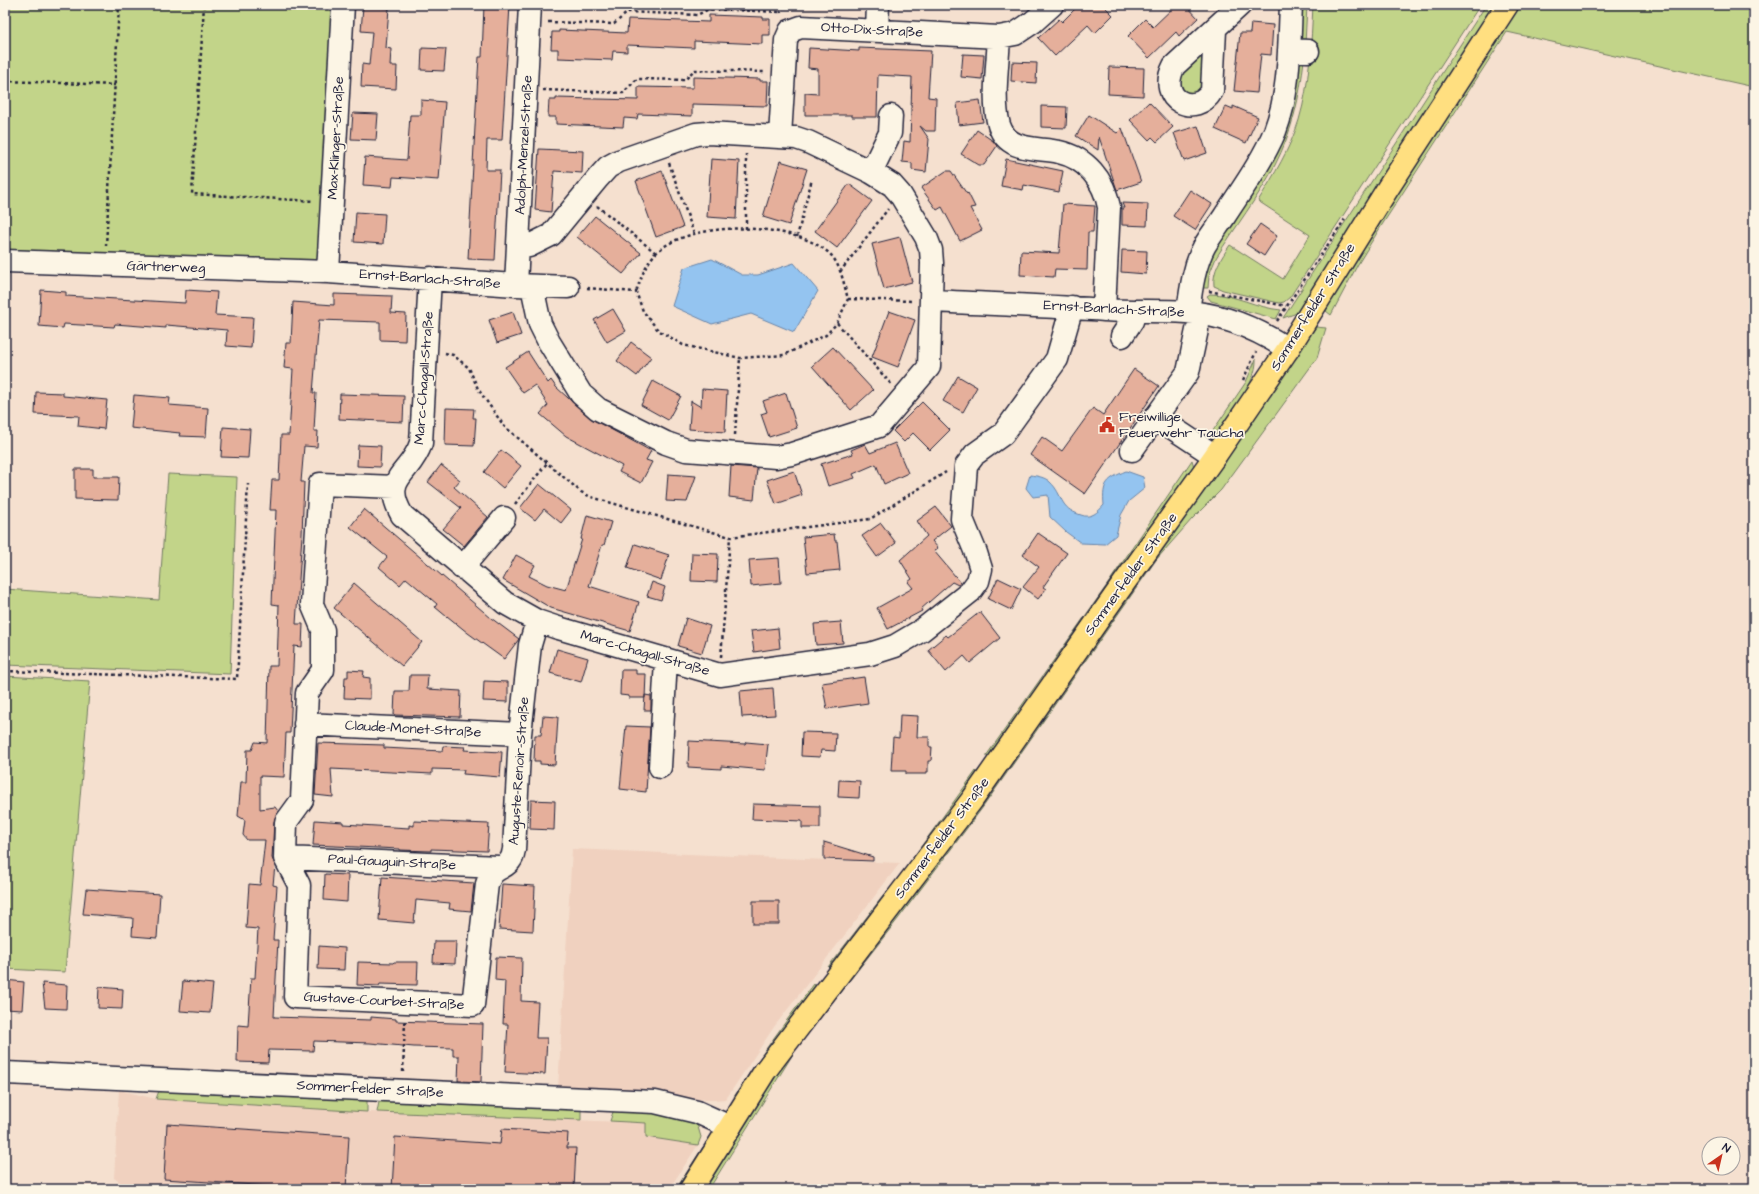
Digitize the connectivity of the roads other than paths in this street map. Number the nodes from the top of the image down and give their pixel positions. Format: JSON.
{"nodes":[{"id":1,"x":343,"y":5,"type":"edge"},
{"id":2,"x":878,"y":5,"type":"edge"},
{"id":3,"x":1052,"y":5,"type":"edge"},
{"id":4,"x":1240,"y":5,"type":"edge"},
{"id":5,"x":1291,"y":5,"type":"edge"},
{"id":6,"x":1507,"y":5,"type":"edge"},
{"id":7,"x":530,"y":14,"type":"edge"},
{"id":8,"x":877,"y":30,"type":"junction"},
{"id":9,"x":1215,"y":30,"type":"dead end"},
{"id":10,"x":999,"y":37,"type":"junction"},
{"id":11,"x":891,"y":116,"type":"dead end"},
{"id":12,"x":780,"y":136,"type":"junction"},
{"id":13,"x":871,"y":172,"type":"junction"},
{"id":14,"x":519,"y":247,"type":"junction"},
{"id":15,"x":5,"y":261,"type":"edge"},
{"id":16,"x":328,"y":272,"type":"junction"},
{"id":17,"x":430,"y":278,"type":"junction"},
{"id":18,"x":524,"y":285,"type":"junction"},
{"id":19,"x":568,"y":287,"type":"road end"},
{"id":20,"x":932,"y":302,"type":"junction"},
{"id":21,"x":1072,"y":307,"type":"junction"},
{"id":22,"x":1104,"y":310,"type":"junction"},
{"id":23,"x":1135,"y":311,"type":"junction"},
{"id":24,"x":1192,"y":311,"type":"junction"},
{"id":25,"x":1122,"y":336,"type":"dead end"},
{"id":26,"x":1288,"y":349,"type":"junction"},
{"id":27,"x":1156,"y":417,"type":"junction"},
{"id":28,"x":1132,"y":450,"type":"dead end"},
{"id":29,"x":1215,"y":456,"type":"junction"},
{"id":30,"x":395,"y":487,"type":"junction"},
{"id":31,"x":504,"y":518,"type":"road end"},
{"id":32,"x":462,"y":568,"type":"junction"},
{"id":33,"x":537,"y":621,"type":"junction"},
{"id":34,"x":666,"y":660,"type":"junction"},
{"id":35,"x":306,"y":724,"type":"junction"},
{"id":36,"x":520,"y":734,"type":"junction"},
{"id":37,"x":660,"y":767,"type":"dead end"},
{"id":38,"x":285,"y":858,"type":"junction"},
{"id":39,"x":499,"y":867,"type":"junction"},
{"id":40,"x":473,"y":1005,"type":"joint"},
{"id":41,"x":5,"y":1073,"type":"edge"},
{"id":42,"x":730,"y":1127,"type":"junction"},
{"id":43,"x":691,"y":1189,"type":"edge"}],
"edges":[{"from":1,"to":16,"type":"street","name":"Max-Klinger-Straße"},
{"from":2,"to":8,"type":"street"},
{"from":3,"to":10,"type":"street","name":"Otto-Dix-Straße"},
{"from":4,"to":9,"type":"street"},
{"from":5,"to":24,"type":"street"},
{"from":6,"to":26,"type":"main road","name":"Sommerfelder Straße"},
{"from":7,"to":14,"type":"street","name":"Adolph-Menzel-Straße"},
{"from":8,"to":10,"type":"street","name":"Otto-Dix-Straße"},
{"from":8,"to":12,"type":"street","name":"Otto-Dix-Straße"},
{"from":10,"to":22,"type":"street"},
{"from":11,"to":13,"type":"street"},
{"from":12,"to":13,"type":"street"},
{"from":12,"to":14,"type":"street"},
{"from":13,"to":20,"type":"street"},
{"from":14,"to":18,"type":"street","name":"Adolph-Menzel-Straße"},
{"from":15,"to":16,"type":"street","name":"Gärtnerweg"},
{"from":16,"to":17,"type":"street","name":"Ernst-Barlach-Straße"},
{"from":17,"to":18,"type":"street","name":"Ernst-Barlach-Straße"},
{"from":17,"to":30,"type":"street","name":"Marc-Chagall-Straße"},
{"from":18,"to":19,"type":"street","name":"Ernst-Barlach-Straße"},
{"from":18,"to":20,"type":"street"},
{"from":20,"to":21,"type":"street","name":"Ernst-Barlach-Straße"},
{"from":21,"to":22,"type":"street","name":"Ernst-Barlach-Straße"},
{"from":21,"to":34,"type":"street","name":"Marc-Chagall-Straße"},
{"from":22,"to":23,"type":"street","name":"Ernst-Barlach-Straße"},
{"from":23,"to":24,"type":"street","name":"Ernst-Barlach-Straße"},
{"from":23,"to":25,"type":"street"},
{"from":24,"to":26,"type":"street","name":"Ernst-Barlach-Straße"},
{"from":24,"to":27,"type":"street"},
{"from":26,"to":29,"type":"main road","name":"Sommerfelder Straße"},
{"from":27,"to":28,"type":"street"},
{"from":27,"to":29,"type":"street"},
{"from":29,"to":42,"type":"main road","name":"Sommerfelder Straße"},
{"from":30,"to":32,"type":"street","name":"Marc-Chagall-Straße"},
{"from":30,"to":35,"type":"street"},
{"from":31,"to":32,"type":"street"},
{"from":32,"to":33,"type":"street","name":"Marc-Chagall-Straße"},
{"from":33,"to":34,"type":"street","name":"Marc-Chagall-Straße"},
{"from":33,"to":36,"type":"street","name":"Auguste-Renoir-Straße"},
{"from":34,"to":37,"type":"street"},
{"from":35,"to":36,"type":"street","name":"Claude-Monet-Straße"},
{"from":35,"to":38,"type":"street"},
{"from":36,"to":39,"type":"street","name":"Auguste-Renoir-Straße"},
{"from":38,"to":39,"type":"street","name":"Paul-Gauguin-Straße"},
{"from":38,"to":40,"type":"street","name":"Gustave-Courbet-Straße"},
{"from":39,"to":40,"type":"street","name":"Auguste-Renoir-Straße"},
{"from":41,"to":42,"type":"street","name":"Sommerfelder Straße"},
{"from":42,"to":43,"type":"main road","name":"Sommerfelder Straße"}]}
